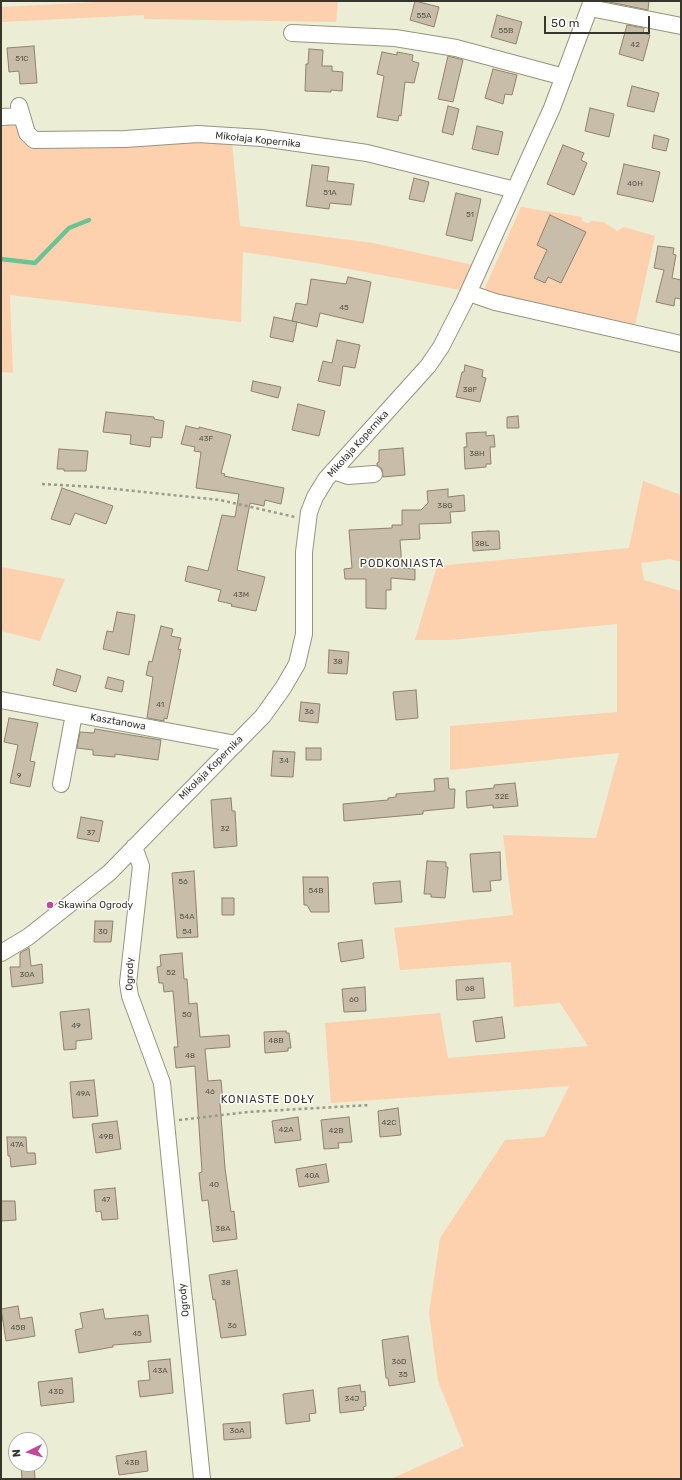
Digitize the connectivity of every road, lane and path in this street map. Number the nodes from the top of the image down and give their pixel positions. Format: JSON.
{"nodes":[{"id":1,"x":591,"y":4,"type":"edge"},
{"id":2,"x":681,"y":26,"type":"edge"},
{"id":3,"x":292,"y":34,"type":"dead end"},
{"id":4,"x":564,"y":77,"type":"junction"},
{"id":5,"x":1,"y":117,"type":"edge"},
{"id":6,"x":515,"y":190,"type":"junction"},
{"id":7,"x":469,"y":293,"type":"junction"},
{"id":8,"x":681,"y":344,"type":"edge"},
{"id":9,"x":333,"y":471,"type":"junction"},
{"id":10,"x":374,"y":474,"type":"dead end"},
{"id":11,"x":42,"y":484,"type":"dead end"},
{"id":12,"x":308,"y":520,"type":"junction"},
{"id":13,"x":1,"y":700,"type":"edge"},
{"id":14,"x":74,"y":714,"type":"junction"},
{"id":15,"x":236,"y":744,"type":"junction"},
{"id":16,"x":61,"y":784,"type":"dead end"},
{"id":17,"x":134,"y":847,"type":"junction"},
{"id":18,"x":1,"y":953,"type":"edge"},
{"id":19,"x":370,"y":1105,"type":"dead end"},
{"id":20,"x":166,"y":1121,"type":"junction"},
{"id":21,"x":202,"y":1479,"type":"edge"}],
"edges":[{"from":1,"to":2,"type":"street","name":"Mikołaja Kopernika"},
{"from":1,"to":4,"type":"street","name":"Mikołaja Kopernika"},
{"from":3,"to":4,"type":"street"},
{"from":4,"to":6,"type":"street","name":"Mikołaja Kopernika"},
{"from":5,"to":6,"type":"street","name":"Mikołaja Kopernika"},
{"from":6,"to":7,"type":"street","name":"Mikołaja Kopernika"},
{"from":7,"to":8,"type":"street"},
{"from":7,"to":9,"type":"street","name":"Mikołaja Kopernika"},
{"from":9,"to":10,"type":"street"},
{"from":9,"to":12,"type":"street","name":"Mikołaja Kopernika"},
{"from":11,"to":12,"type":"path"},
{"from":12,"to":15,"type":"street","name":"Mikołaja Kopernika"},
{"from":13,"to":14,"type":"street","name":"Kasztanowa"},
{"from":14,"to":15,"type":"street","name":"Kasztanowa"},
{"from":14,"to":16,"type":"street"},
{"from":15,"to":17,"type":"street","name":"Mikołaja Kopernika"},
{"from":17,"to":18,"type":"street","name":"Mikołaja Kopernika"},
{"from":17,"to":20,"type":"street","name":"Ogrody"},
{"from":19,"to":20,"type":"path"},
{"from":20,"to":21,"type":"street","name":"Ogrody"}]}
